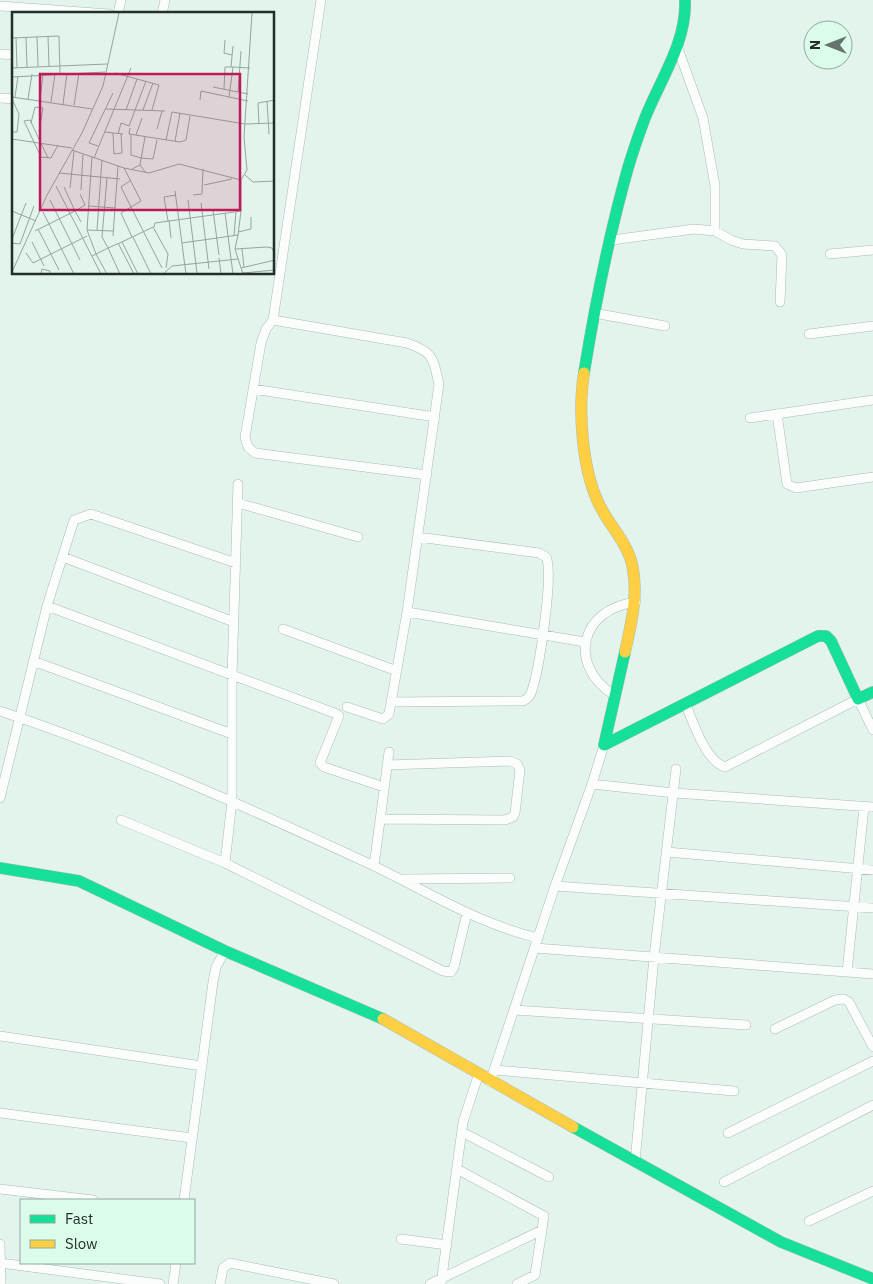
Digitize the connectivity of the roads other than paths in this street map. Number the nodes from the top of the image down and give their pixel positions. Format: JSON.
{"nodes":[{"id":1,"x":321,"y":0,"type":"edge"},
{"id":2,"x":685,"y":0,"type":"edge"},
{"id":3,"x":0,"y":6,"type":"edge"},
{"id":4,"x":82,"y":12,"type":"edge"},
{"id":5,"x":677,"y":46,"type":"junction"},
{"id":6,"x":715,"y":231,"type":"junction"},
{"id":7,"x":612,"y":240,"type":"junction"},
{"id":8,"x":873,"y":250,"type":"edge"},
{"id":9,"x":830,"y":254,"type":"dead end"},
{"id":10,"x":780,"y":302,"type":"dead end"},
{"id":11,"x":594,"y":314,"type":"junction"},
{"id":12,"x":274,"y":315,"type":"junction"},
{"id":13,"x":664,"y":326,"type":"dead end"},
{"id":14,"x":873,"y":326,"type":"edge"},
{"id":15,"x":809,"y":334,"type":"dead end"},
{"id":16,"x":253,"y":389,"type":"junction"},
{"id":17,"x":873,"y":400,"type":"edge"},
{"id":18,"x":777,"y":414,"type":"junction"},
{"id":19,"x":435,"y":417,"type":"junction"},
{"id":20,"x":750,"y":418,"type":"dead end"},
{"id":21,"x":428,"y":475,"type":"junction"},
{"id":22,"x":873,"y":477,"type":"edge"},
{"id":23,"x":238,"y":484,"type":"dead end"},
{"id":24,"x":238,"y":503,"type":"junction"},
{"id":25,"x":418,"y":536,"type":"junction"},
{"id":26,"x":358,"y":537,"type":"dead end"},
{"id":27,"x":62,"y":557,"type":"junction"},
{"id":28,"x":236,"y":563,"type":"junction"},
{"id":29,"x":636,"y":602,"type":"junction"},
{"id":30,"x":47,"y":606,"type":"junction"},
{"id":31,"x":407,"y":612,"type":"junction"},
{"id":32,"x":234,"y":622,"type":"junction"},
{"id":33,"x":283,"y":629,"type":"dead end"},
{"id":34,"x":543,"y":635,"type":"junction"},
{"id":35,"x":585,"y":642,"type":"junction"},
{"id":36,"x":33,"y":661,"type":"junction"},
{"id":37,"x":396,"y":671,"type":"junction"},
{"id":38,"x":232,"y":676,"type":"junction"},
{"id":39,"x":873,"y":692,"type":"edge"},
{"id":40,"x":614,"y":695,"type":"junction"},
{"id":41,"x":858,"y":699,"type":"junction"},
{"id":42,"x":391,"y":702,"type":"junction"},
{"id":43,"x":685,"y":703,"type":"junction"},
{"id":44,"x":347,"y":708,"type":"dead end"},
{"id":45,"x":0,"y":711,"type":"edge"},
{"id":46,"x":18,"y":717,"type":"junction"},
{"id":47,"x":873,"y":730,"type":"edge"},
{"id":48,"x":232,"y":734,"type":"junction"},
{"id":49,"x":604,"y":745,"type":"junction"},
{"id":50,"x":389,"y":752,"type":"dead end"},
{"id":51,"x":387,"y":765,"type":"junction"},
{"id":52,"x":676,"y":769,"type":"dead end"},
{"id":53,"x":592,"y":784,"type":"junction"},
{"id":54,"x":384,"y":786,"type":"junction"},
{"id":55,"x":674,"y":792,"type":"junction"},
{"id":56,"x":0,"y":798,"type":"edge"},
{"id":57,"x":232,"y":800,"type":"junction"},
{"id":58,"x":868,"y":807,"type":"edge"},
{"id":59,"x":380,"y":819,"type":"junction"},
{"id":60,"x":122,"y":820,"type":"dead end"},
{"id":61,"x":667,"y":852,"type":"junction"},
{"id":62,"x":225,"y":863,"type":"junction"},
{"id":63,"x":374,"y":866,"type":"junction"},
{"id":64,"x":0,"y":868,"type":"edge"},
{"id":65,"x":857,"y":869,"type":"junction"},
{"id":66,"x":873,"y":870,"type":"edge"},
{"id":67,"x":510,"y":878,"type":"dead end"},
{"id":68,"x":401,"y":880,"type":"junction"},
{"id":69,"x":555,"y":886,"type":"junction"},
{"id":70,"x":663,"y":893,"type":"junction"},
{"id":71,"x":855,"y":907,"type":"junction"},
{"id":72,"x":873,"y":908,"type":"edge"},
{"id":73,"x":467,"y":913,"type":"junction"},
{"id":74,"x":538,"y":938,"type":"junction"},
{"id":75,"x":535,"y":948,"type":"junction"},
{"id":76,"x":225,"y":951,"type":"junction"},
{"id":77,"x":654,"y":958,"type":"junction"},
{"id":78,"x":847,"y":972,"type":"junction"},
{"id":79,"x":873,"y":974,"type":"edge"},
{"id":80,"x":514,"y":1010,"type":"junction"},
{"id":81,"x":649,"y":1018,"type":"junction"},
{"id":82,"x":746,"y":1025,"type":"dead end"},
{"id":83,"x":775,"y":1029,"type":"dead end"},
{"id":84,"x":0,"y":1036,"type":"edge"},
{"id":85,"x":873,"y":1046,"type":"edge"},
{"id":86,"x":873,"y":1061,"type":"edge"},
{"id":87,"x":202,"y":1066,"type":"junction"},
{"id":88,"x":495,"y":1070,"type":"junction"},
{"id":89,"x":479,"y":1073,"type":"junction"},
{"id":90,"x":490,"y":1082,"type":"junction"},
{"id":91,"x":643,"y":1082,"type":"junction"},
{"id":92,"x":734,"y":1091,"type":"dead end"},
{"id":93,"x":873,"y":1105,"type":"edge"},
{"id":94,"x":0,"y":1113,"type":"edge"},
{"id":95,"x":462,"y":1132,"type":"junction"},
{"id":96,"x":728,"y":1133,"type":"dead end"},
{"id":97,"x":192,"y":1138,"type":"junction"},
{"id":98,"x":635,"y":1162,"type":"junction"},
{"id":99,"x":457,"y":1170,"type":"junction"},
{"id":100,"x":549,"y":1176,"type":"dead end"},
{"id":101,"x":724,"y":1182,"type":"dead end"},
{"id":102,"x":0,"y":1189,"type":"edge"},
{"id":103,"x":873,"y":1191,"type":"edge"},
{"id":104,"x":85,"y":1199,"type":"edge"},
{"id":105,"x":184,"y":1199,"type":"edge"},
{"id":106,"x":809,"y":1221,"type":"dead end"},
{"id":107,"x":542,"y":1230,"type":"junction"},
{"id":108,"x":401,"y":1239,"type":"dead end"},
{"id":109,"x":0,"y":1244,"type":"edge"},
{"id":110,"x":446,"y":1245,"type":"junction"},
{"id":111,"x":0,"y":1263,"type":"edge"},
{"id":112,"x":176,"y":1264,"type":"edge"},
{"id":113,"x":873,"y":1279,"type":"edge"},
{"id":114,"x":442,"y":1281,"type":"edge"},
{"id":115,"x":1,"y":1284,"type":"edge"},
{"id":116,"x":160,"y":1284,"type":"edge"},
{"id":117,"x":173,"y":1284,"type":"edge"},
{"id":118,"x":220,"y":1284,"type":"edge"},
{"id":119,"x":334,"y":1284,"type":"edge"},
{"id":120,"x":430,"y":1284,"type":"edge"},
{"id":121,"x":517,"y":1284,"type":"edge"}],
"edges":[{"from":1,"to":12,"type":"street"},
{"from":2,"to":5,"type":"street"},
{"from":3,"to":4,"type":"street"},
{"from":5,"to":6,"type":"street"},
{"from":5,"to":7,"type":"street"},
{"from":6,"to":7,"type":"street"},
{"from":6,"to":10,"type":"street"},
{"from":7,"to":11,"type":"street"},
{"from":8,"to":9,"type":"street"},
{"from":11,"to":13,"type":"street"},
{"from":11,"to":29,"type":"street"},
{"from":12,"to":16,"type":"street"},
{"from":12,"to":19,"type":"street"},
{"from":14,"to":15,"type":"street"},
{"from":16,"to":19,"type":"street"},
{"from":16,"to":21,"type":"street"},
{"from":17,"to":18,"type":"street"},
{"from":18,"to":20,"type":"street"},
{"from":18,"to":22,"type":"street"},
{"from":19,"to":21,"type":"street"},
{"from":21,"to":25,"type":"street"},
{"from":23,"to":24,"type":"street"},
{"from":24,"to":26,"type":"street"},
{"from":24,"to":28,"type":"street"},
{"from":25,"to":31,"type":"street"},
{"from":25,"to":34,"type":"street"},
{"from":27,"to":28,"type":"street"},
{"from":27,"to":30,"type":"street"},
{"from":27,"to":32,"type":"street"},
{"from":28,"to":32,"type":"street"},
{"from":29,"to":35,"type":"street"},
{"from":29,"to":40,"type":"street"},
{"from":30,"to":36,"type":"street"},
{"from":30,"to":38,"type":"street"},
{"from":31,"to":34,"type":"street"},
{"from":31,"to":37,"type":"street"},
{"from":32,"to":38,"type":"street"},
{"from":33,"to":37,"type":"street"},
{"from":34,"to":35,"type":"street"},
{"from":34,"to":42,"type":"street"},
{"from":35,"to":40,"type":"street"},
{"from":36,"to":46,"type":"street"},
{"from":36,"to":48,"type":"street"},
{"from":37,"to":42,"type":"street"},
{"from":38,"to":48,"type":"street"},
{"from":38,"to":54,"type":"street"},
{"from":39,"to":41,"type":"street"},
{"from":40,"to":49,"type":"street"},
{"from":41,"to":43,"type":"street"},
{"from":41,"to":43,"type":"street"},
{"from":41,"to":47,"type":"street"},
{"from":42,"to":44,"type":"street"},
{"from":43,"to":49,"type":"street"},
{"from":45,"to":46,"type":"street"},
{"from":46,"to":56,"type":"street"},
{"from":46,"to":57,"type":"street"},
{"from":48,"to":57,"type":"street"},
{"from":49,"to":53,"type":"street"},
{"from":50,"to":51,"type":"street"},
{"from":51,"to":54,"type":"street"},
{"from":51,"to":59,"type":"street"},
{"from":52,"to":55,"type":"street"},
{"from":53,"to":55,"type":"street"},
{"from":53,"to":69,"type":"street"},
{"from":54,"to":59,"type":"street"},
{"from":55,"to":58,"type":"street"},
{"from":55,"to":61,"type":"street"},
{"from":57,"to":62,"type":"street"},
{"from":57,"to":63,"type":"street"},
{"from":58,"to":65,"type":"street"},
{"from":59,"to":63,"type":"street"},
{"from":60,"to":62,"type":"street"},
{"from":61,"to":65,"type":"street"},
{"from":61,"to":70,"type":"street"},
{"from":62,"to":73,"type":"street"},
{"from":63,"to":68,"type":"street"},
{"from":64,"to":76,"type":"street"},
{"from":65,"to":66,"type":"street"},
{"from":65,"to":71,"type":"street"},
{"from":67,"to":68,"type":"street"},
{"from":68,"to":73,"type":"street"},
{"from":69,"to":70,"type":"street"},
{"from":69,"to":74,"type":"street"},
{"from":70,"to":71,"type":"street"},
{"from":70,"to":77,"type":"street"},
{"from":71,"to":72,"type":"street"},
{"from":71,"to":78,"type":"street"},
{"from":73,"to":74,"type":"street"},
{"from":74,"to":75,"type":"street"},
{"from":75,"to":77,"type":"street"},
{"from":75,"to":80,"type":"street"},
{"from":76,"to":87,"type":"street"},
{"from":76,"to":89,"type":"street"},
{"from":77,"to":78,"type":"street"},
{"from":77,"to":81,"type":"street"},
{"from":78,"to":79,"type":"street"},
{"from":80,"to":81,"type":"street"},
{"from":80,"to":88,"type":"street"},
{"from":81,"to":82,"type":"street"},
{"from":81,"to":91,"type":"street"},
{"from":83,"to":85,"type":"street"},
{"from":84,"to":87,"type":"street"},
{"from":86,"to":96,"type":"street"},
{"from":87,"to":97,"type":"street"},
{"from":88,"to":90,"type":"street"},
{"from":88,"to":91,"type":"street"},
{"from":89,"to":90,"type":"street"},
{"from":89,"to":95,"type":"street"},
{"from":90,"to":98,"type":"street"},
{"from":91,"to":92,"type":"street"},
{"from":91,"to":98,"type":"street"},
{"from":93,"to":101,"type":"street"},
{"from":94,"to":97,"type":"street"},
{"from":95,"to":99,"type":"street"},
{"from":95,"to":100,"type":"street"},
{"from":97,"to":105,"type":"street"},
{"from":98,"to":113,"type":"street"},
{"from":99,"to":107,"type":"street"},
{"from":99,"to":110,"type":"street"},
{"from":102,"to":104,"type":"street"},
{"from":103,"to":106,"type":"street"},
{"from":107,"to":114,"type":"street"},
{"from":107,"to":121,"type":"street"},
{"from":108,"to":110,"type":"street"},
{"from":109,"to":111,"type":"street"},
{"from":110,"to":114,"type":"street"},
{"from":111,"to":115,"type":"street"},
{"from":111,"to":116,"type":"street"},
{"from":112,"to":117,"type":"street"},
{"from":114,"to":120,"type":"street"},
{"from":118,"to":119,"type":"street"}]}
